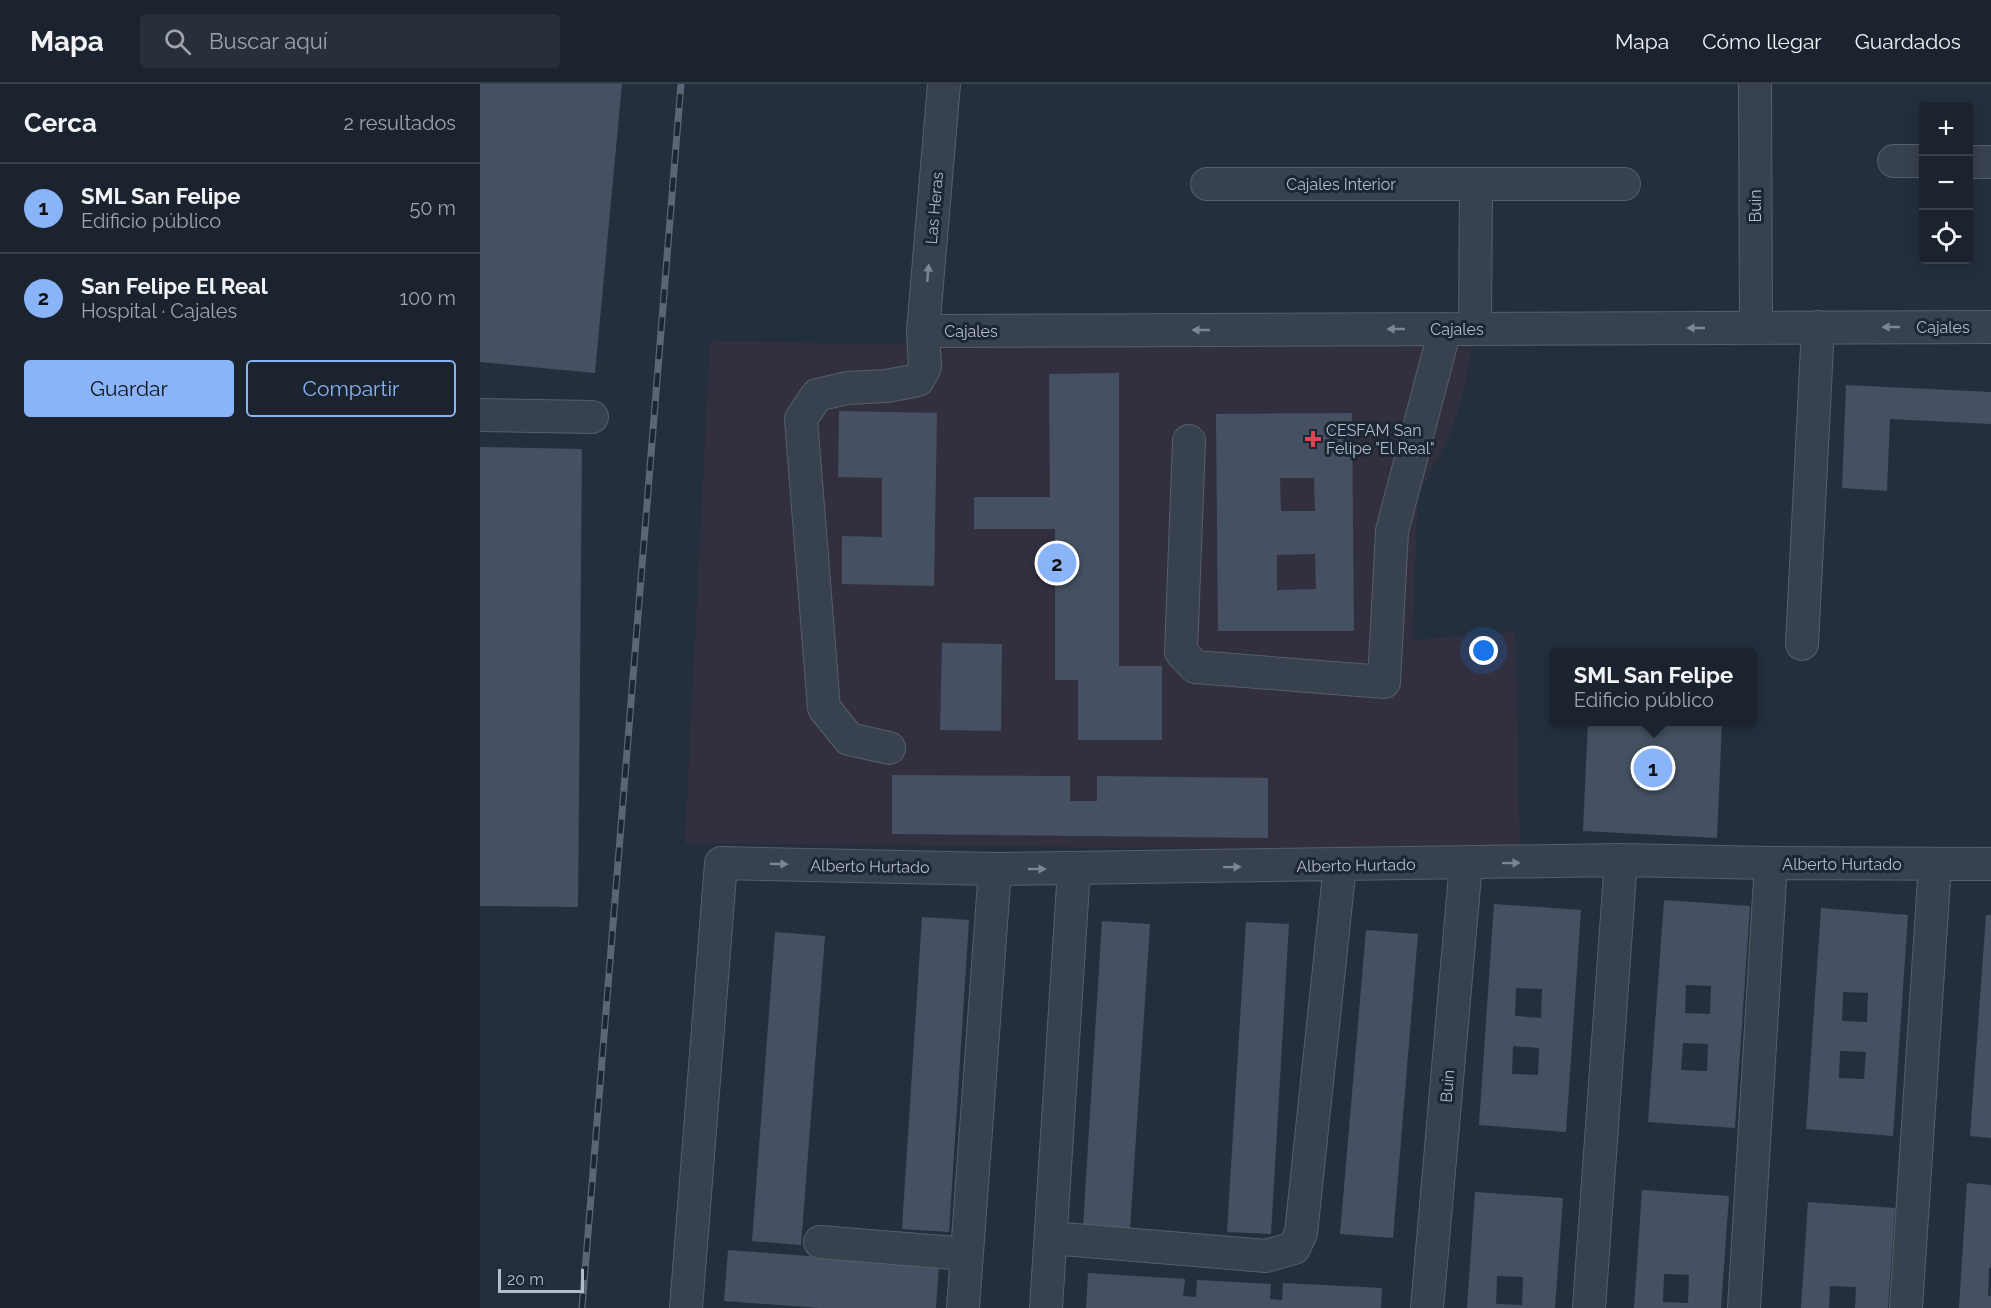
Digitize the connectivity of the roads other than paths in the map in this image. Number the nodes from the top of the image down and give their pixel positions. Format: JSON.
{"nodes":[{"id":1,"x":944,"y":84,"type":"edge"},
{"id":2,"x":1755,"y":84,"type":"edge"},
{"id":3,"x":1973,"y":162,"type":"edge"},
{"id":4,"x":1991,"y":162,"type":"edge"},
{"id":5,"x":1207,"y":184,"type":"dead end"},
{"id":6,"x":1476,"y":184,"type":"junction"},
{"id":7,"x":1624,"y":184,"type":"dead end"},
{"id":8,"x":1818,"y":327,"type":"junction"},
{"id":9,"x":1991,"y":327,"type":"edge"},
{"id":10,"x":1756,"y":328,"type":"junction"},
{"id":11,"x":1460,"y":329,"type":"junction"},
{"id":12,"x":923,"y":331,"type":"junction"},
{"id":13,"x":480,"y":415,"type":"edge"},
{"id":14,"x":592,"y":417,"type":"dead end"},
{"id":15,"x":1189,"y":441,"type":"dead end"},
{"id":16,"x":1802,"y":644,"type":"dead end"},
{"id":17,"x":889,"y":748,"type":"dead end"},
{"id":18,"x":1621,"y":860,"type":"junction"},
{"id":19,"x":1771,"y":863,"type":"junction"},
{"id":20,"x":1466,"y":864,"type":"junction"},
{"id":21,"x":1935,"y":864,"type":"junction"},
{"id":22,"x":1991,"y":864,"type":"edge"},
{"id":23,"x":1340,"y":865,"type":"junction"},
{"id":24,"x":994,"y":869,"type":"junction"},
{"id":25,"x":1073,"y":882,"type":"junction"},
{"id":26,"x":1051,"y":1238,"type":"junction"},
{"id":27,"x":820,"y":1242,"type":"dead end"},
{"id":28,"x":967,"y":1254,"type":"junction"},
{"id":29,"x":686,"y":1308,"type":"edge"},
{"id":30,"x":963,"y":1308,"type":"edge"},
{"id":31,"x":1046,"y":1308,"type":"edge"},
{"id":32,"x":1427,"y":1308,"type":"edge"},
{"id":33,"x":1589,"y":1308,"type":"edge"},
{"id":34,"x":1744,"y":1308,"type":"edge"},
{"id":35,"x":1905,"y":1308,"type":"edge"}],
"edges":[{"from":12,"to":1,"type":"street","name":"Las Heras","one_way":true},
{"from":2,"to":10,"type":"street","name":"Buin"},
{"from":3,"to":4,"type":"street"},
{"from":5,"to":6,"type":"street","name":"Cajales Interior"},
{"from":6,"to":7,"type":"street","name":"Cajales Interior"},
{"from":6,"to":11,"type":"street"},
{"from":9,"to":8,"type":"street","name":"Cajales","one_way":true},
{"from":8,"to":10,"type":"street","name":"Cajales"},
{"from":8,"to":16,"type":"street"},
{"from":10,"to":11,"type":"street","name":"Cajales","one_way":true},
{"from":11,"to":12,"type":"street","name":"Cajales","one_way":true},
{"from":11,"to":15,"type":"street"},
{"from":12,"to":17,"type":"street","name":"Las Heras"},
{"from":13,"to":14,"type":"street"},
{"from":18,"to":19,"type":"street","name":"Alberto Hurtado"},
{"from":20,"to":18,"type":"street","name":"Alberto Hurtado","one_way":true},
{"from":18,"to":33,"type":"street"},
{"from":19,"to":21,"type":"street","name":"Alberto Hurtado"},
{"from":19,"to":34,"type":"street"},
{"from":20,"to":23,"type":"street","name":"Alberto Hurtado"},
{"from":20,"to":32,"type":"street","name":"Buin"},
{"from":21,"to":22,"type":"street","name":"Alberto Hurtado"},
{"from":21,"to":35,"type":"street"},
{"from":25,"to":23,"type":"street","name":"Alberto Hurtado","one_way":true},
{"from":23,"to":26,"type":"street"},
{"from":24,"to":25,"type":"street","name":"Alberto Hurtado","one_way":true},
{"from":24,"to":28,"type":"street"},
{"from":29,"to":24,"type":"street","name":"Alberto Hurtado","one_way":true},
{"from":25,"to":26,"type":"street"},
{"from":26,"to":31,"type":"street"},
{"from":27,"to":28,"type":"street"},
{"from":28,"to":30,"type":"street"}]}
